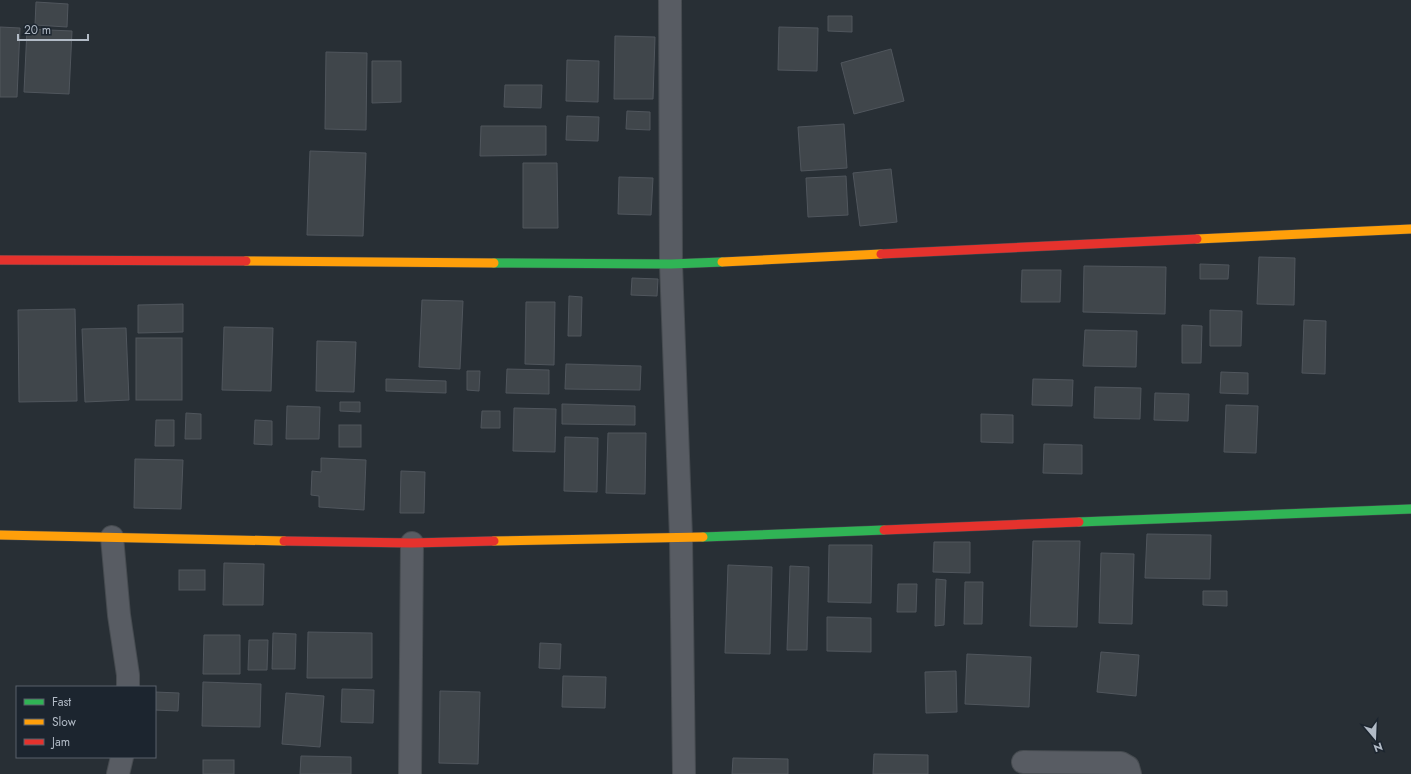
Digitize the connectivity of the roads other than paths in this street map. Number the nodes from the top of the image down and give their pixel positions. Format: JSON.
{"nodes":[{"id":1,"x":670,"y":0,"type":"edge"},
{"id":2,"x":1411,"y":229,"type":"edge"},
{"id":3,"x":0,"y":260,"type":"edge"},
{"id":4,"x":671,"y":264,"type":"junction"},
{"id":5,"x":1411,"y":508,"type":"edge"},
{"id":6,"x":0,"y":535,"type":"edge"},
{"id":7,"x":112,"y":537,"type":"junction"},
{"id":8,"x":681,"y":538,"type":"junction"},
{"id":9,"x":412,"y":542,"type":"junction"},
{"id":10,"x":128,"y":686,"type":"edge"},
{"id":11,"x":122,"y":758,"type":"edge"},
{"id":12,"x":1023,"y":762,"type":"dead end"},
{"id":13,"x":118,"y":774,"type":"edge"},
{"id":14,"x":410,"y":774,"type":"edge"},
{"id":15,"x":684,"y":774,"type":"edge"},
{"id":16,"x":1130,"y":774,"type":"edge"}],
"edges":[{"from":1,"to":4,"type":"street"},
{"from":2,"to":4,"type":"street"},
{"from":3,"to":4,"type":"street"},
{"from":4,"to":8,"type":"street"},
{"from":5,"to":8,"type":"street"},
{"from":6,"to":7,"type":"street"},
{"from":7,"to":9,"type":"street"},
{"from":7,"to":10,"type":"street"},
{"from":8,"to":9,"type":"street"},
{"from":8,"to":15,"type":"street"},
{"from":9,"to":14,"type":"street"},
{"from":11,"to":13,"type":"street"},
{"from":12,"to":16,"type":"street"}]}
